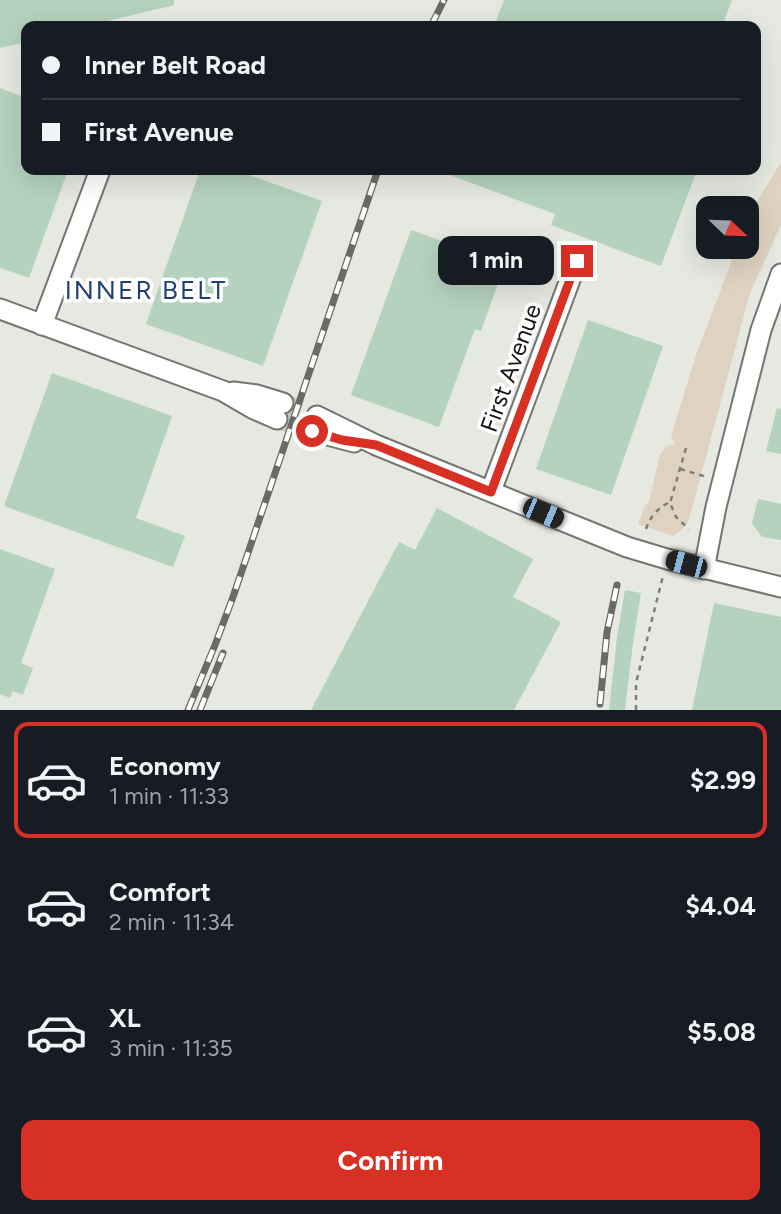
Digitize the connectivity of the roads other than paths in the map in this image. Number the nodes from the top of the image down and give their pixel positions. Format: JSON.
{"nodes":[{"id":1,"x":98,"y":175,"type":"edge"},
{"id":2,"x":577,"y":261,"type":"dead end"},
{"id":3,"x":781,"y":274,"type":"edge"},
{"id":4,"x":0,"y":309,"type":"edge"},
{"id":5,"x":41,"y":325,"type":"junction"},
{"id":6,"x":280,"y":411,"type":"tunnel mouth"},
{"id":7,"x":315,"y":424,"type":"tunnel mouth"},
{"id":8,"x":491,"y":492,"type":"junction"},
{"id":9,"x":704,"y":569,"type":"junction"},
{"id":10,"x":781,"y":587,"type":"edge"}],
"edges":[{"from":1,"to":5,"type":"street"},
{"from":2,"to":8,"type":"street","name":"First Avenue"},
{"from":3,"to":9,"type":"street"},
{"from":4,"to":5,"type":"street"},
{"from":5,"to":6,"type":"street"},
{"from":7,"to":8,"type":"street"},
{"from":8,"to":9,"type":"street"},
{"from":9,"to":10,"type":"street"}]}
